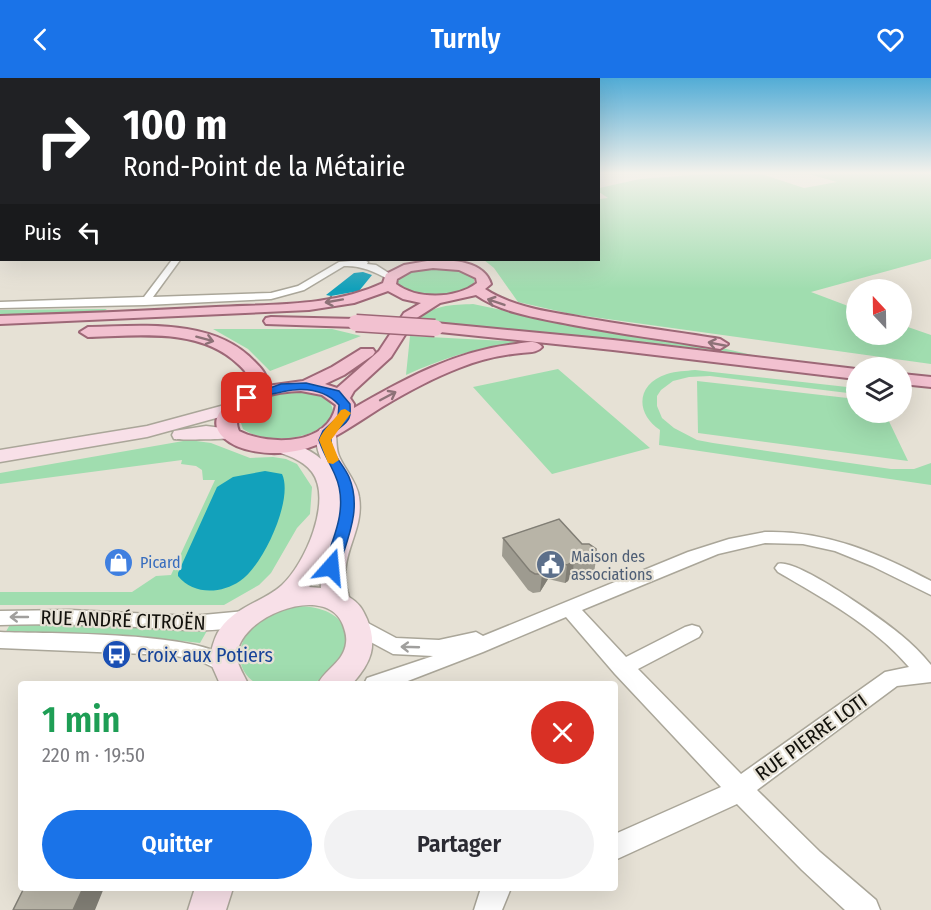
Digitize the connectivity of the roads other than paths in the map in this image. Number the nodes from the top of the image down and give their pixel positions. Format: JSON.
{"nodes":[{"id":1,"x":175,"y":261,"type":"edge"},
{"id":2,"x":356,"y":262,"type":"edge"},
{"id":3,"x":434,"y":262,"type":"edge"},
{"id":4,"x":466,"y":264,"type":"edge"},
{"id":5,"x":413,"y":267,"type":"junction"},
{"id":6,"x":394,"y":285,"type":"junction"},
{"id":7,"x":477,"y":290,"type":"junction"},
{"id":8,"x":437,"y":299,"type":"junction"},
{"id":9,"x":145,"y":302,"type":"junction"},
{"id":10,"x":0,"y":305,"type":"edge"},
{"id":11,"x":0,"y":322,"type":"edge"},
{"id":12,"x":0,"y":330,"type":"edge"},
{"id":13,"x":739,"y":361,"type":"junction"},
{"id":14,"x":846,"y":370,"type":"edge"},
{"id":15,"x":846,"y":371,"type":"edge"},
{"id":16,"x":912,"y":380,"type":"edge"},
{"id":17,"x":927,"y":382,"type":"edge"},
{"id":18,"x":306,"y":386,"type":"junction"},
{"id":19,"x":256,"y":393,"type":"junction"},
{"id":20,"x":341,"y":398,"type":"junction"},
{"id":21,"x":232,"y":408,"type":"junction"},
{"id":22,"x":332,"y":429,"type":"junction"},
{"id":23,"x":231,"y":434,"type":"junction"},
{"id":24,"x":279,"y":446,"type":"junction"},
{"id":25,"x":0,"y":456,"type":"edge"},
{"id":26,"x":0,"y":466,"type":"edge"},
{"id":27,"x":784,"y":568,"type":"dead end"},
{"id":28,"x":931,"y":589,"type":"edge"},
{"id":29,"x":283,"y":598,"type":"junction"},
{"id":30,"x":338,"y":602,"type":"junction"},
{"id":31,"x":568,"y":607,"type":"junction"},
{"id":32,"x":0,"y":618,"type":"edge"},
{"id":33,"x":245,"y":618,"type":"junction"},
{"id":34,"x":528,"y":624,"type":"junction"},
{"id":35,"x":359,"y":627,"type":"junction"},
{"id":36,"x":692,"y":632,"type":"dead end"},
{"id":37,"x":0,"y":640,"type":"edge"},
{"id":38,"x":622,"y":668,"type":"junction"},
{"id":39,"x":928,"y":673,"type":"edge"},
{"id":40,"x":230,"y":674,"type":"edge"},
{"id":41,"x":335,"y":681,"type":"edge"},
{"id":42,"x":382,"y":681,"type":"edge"},
{"id":43,"x":740,"y":789,"type":"junction"},
{"id":44,"x":618,"y":846,"type":"edge"},
{"id":45,"x":213,"y":891,"type":"edge"},
{"id":46,"x":207,"y":910,"type":"edge"},
{"id":47,"x":866,"y":910,"type":"edge"}],
"edges":[{"from":1,"to":9,"type":"street"},
{"from":2,"to":5,"type":"street"},
{"from":2,"to":6,"type":"street"},
{"from":2,"to":9,"type":"street"},
{"from":3,"to":4,"type":"main road"},
{"from":3,"to":5,"type":"main road"},
{"from":4,"to":7,"type":"main road"},
{"from":5,"to":6,"type":"main road"},
{"from":6,"to":8,"type":"main road"},
{"from":6,"to":11,"type":"main road","one_way":true},
{"from":6,"to":18,"type":"main road"},
{"from":7,"to":8,"type":"main road"},
{"from":14,"to":7,"type":"main road","one_way":true},
{"from":8,"to":20,"type":"main road"},
{"from":9,"to":10,"type":"street"},
{"from":11,"to":13,"type":"main road","bridge":true},
{"from":12,"to":19,"type":"main road","one_way":true},
{"from":13,"to":15,"type":"main road"},
{"from":22,"to":13,"type":"main road","one_way":true},
{"from":16,"to":17,"type":"main road"},
{"from":18,"to":19,"type":"main road"},
{"from":18,"to":20,"type":"main road"},
{"from":19,"to":21,"type":"main road"},
{"from":20,"to":22,"type":"main road"},
{"from":21,"to":23,"type":"main road"},
{"from":21,"to":25,"type":"main road"},
{"from":22,"to":24,"type":"main road"},
{"from":22,"to":30,"type":"main road"},
{"from":23,"to":24,"type":"main road"},
{"from":23,"to":26,"type":"main road"},
{"from":24,"to":29,"type":"main road"},
{"from":27,"to":39,"type":"street"},
{"from":28,"to":31,"type":"street"},
{"from":29,"to":30,"type":"main road"},
{"from":29,"to":33,"type":"main road"},
{"from":30,"to":35,"type":"main road"},
{"from":31,"to":34,"type":"street"},
{"from":31,"to":38,"type":"street","name":"RUE PIERRE LOTI"},
{"from":33,"to":32,"type":"street","name":"RUE ANDRÉ CITROËN","one_way":true},
{"from":33,"to":40,"type":"main road"},
{"from":34,"to":35,"type":"street","one_way":true},
{"from":34,"to":42,"type":"street"},
{"from":35,"to":41,"type":"main road"},
{"from":36,"to":38,"type":"street"},
{"from":37,"to":40,"type":"street","name":"RUE ANDRÉ CITROËN"},
{"from":38,"to":43,"type":"street","name":"RUE PIERRE LOTI"},
{"from":39,"to":43,"type":"street","name":"RUE PIERRE LOTI"},
{"from":43,"to":44,"type":"street"},
{"from":43,"to":47,"type":"street"},
{"from":45,"to":46,"type":"main road"}]}
